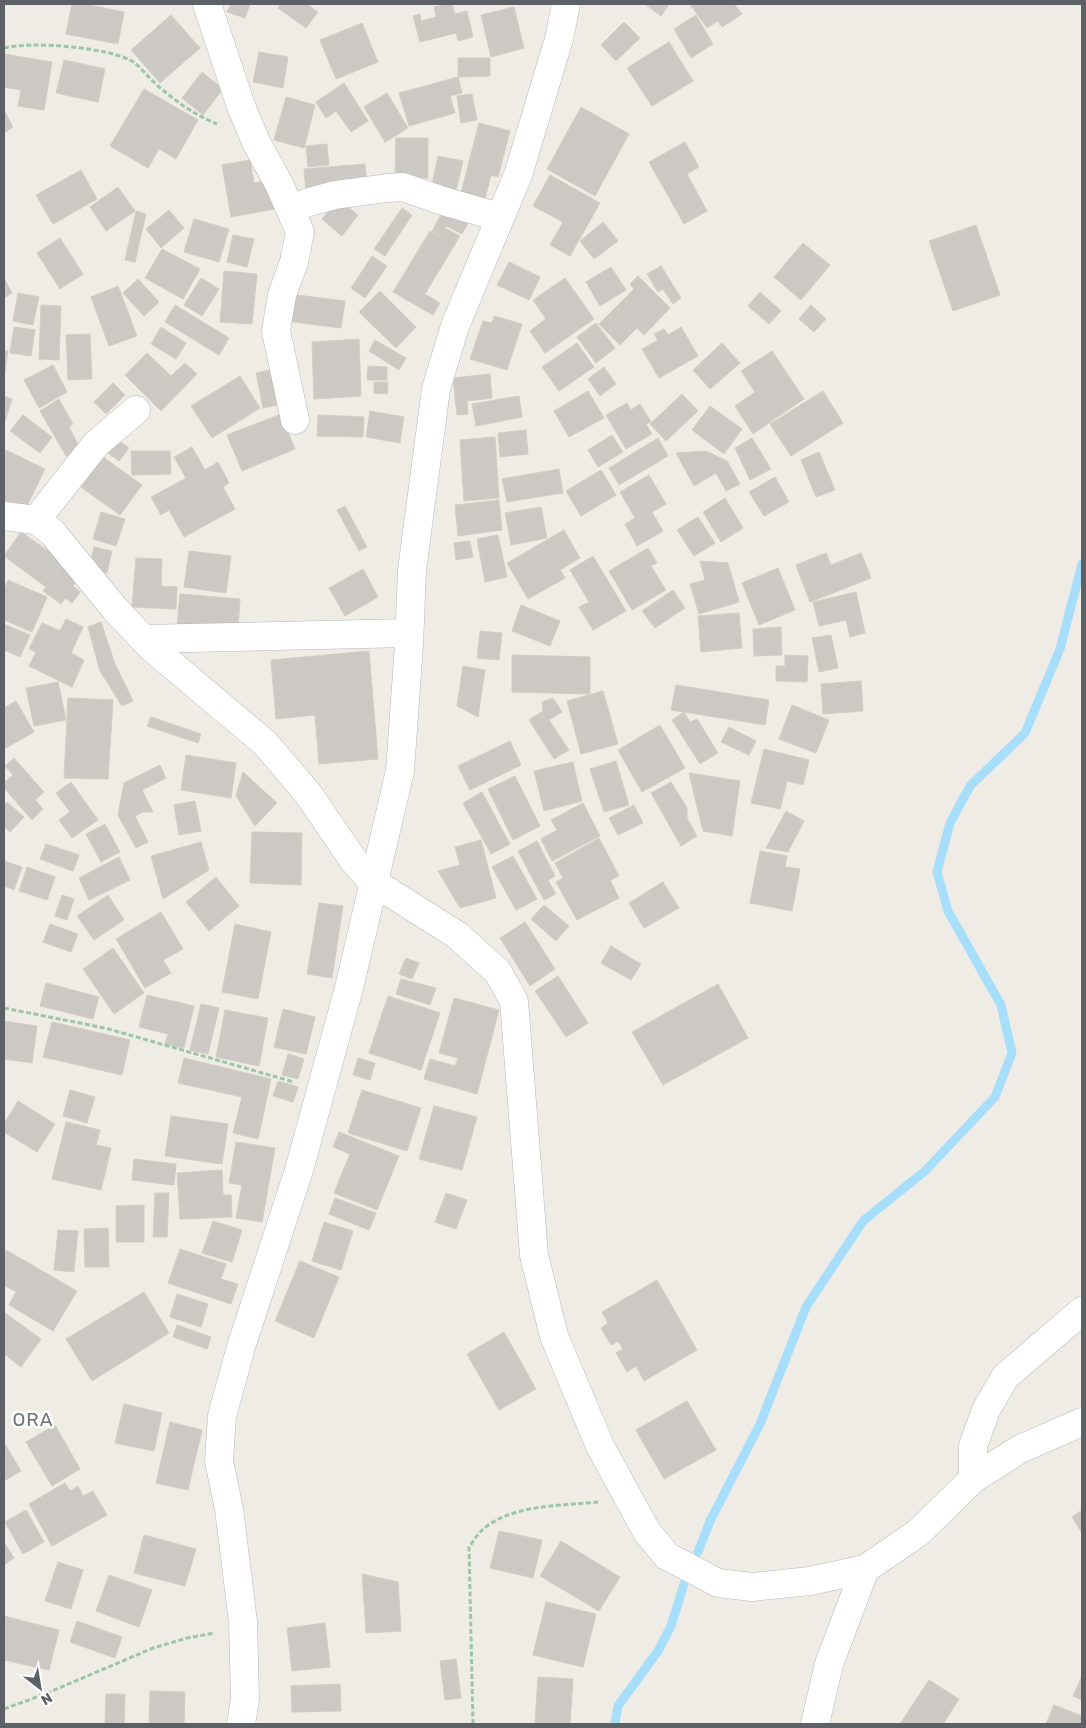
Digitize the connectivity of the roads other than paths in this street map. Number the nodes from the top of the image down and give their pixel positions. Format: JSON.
{"nodes":[{"id":1,"x":207,"y":4,"type":"edge"},
{"id":2,"x":566,"y":4,"type":"edge"},
{"id":3,"x":291,"y":210,"type":"junction"},
{"id":4,"x":499,"y":217,"type":"junction"},
{"id":5,"x":136,"y":410,"type":"dead end"},
{"id":6,"x":295,"y":420,"type":"dead end"},
{"id":7,"x":4,"y":516,"type":"edge"},
{"id":8,"x":36,"y":520,"type":"junction"},
{"id":9,"x":409,"y":633,"type":"junction"},
{"id":10,"x":144,"y":639,"type":"junction"},
{"id":11,"x":373,"y":882,"type":"junction"},
{"id":12,"x":1082,"y":1311,"type":"edge"},
{"id":13,"x":1082,"y":1422,"type":"edge"},
{"id":14,"x":973,"y":1479,"type":"junction"},
{"id":15,"x":865,"y":1569,"type":"junction"},
{"id":16,"x":241,"y":1724,"type":"edge"},
{"id":17,"x":815,"y":1724,"type":"edge"}],
"edges":[{"from":1,"to":3,"type":"street"},
{"from":2,"to":4,"type":"street"},
{"from":3,"to":4,"type":"street"},
{"from":3,"to":6,"type":"street"},
{"from":4,"to":9,"type":"street"},
{"from":5,"to":8,"type":"street"},
{"from":7,"to":8,"type":"street"},
{"from":8,"to":10,"type":"street"},
{"from":9,"to":10,"type":"street"},
{"from":9,"to":11,"type":"street"},
{"from":10,"to":11,"type":"street"},
{"from":11,"to":15,"type":"street"},
{"from":11,"to":16,"type":"street"},
{"from":12,"to":14,"type":"street"},
{"from":13,"to":14,"type":"street"},
{"from":14,"to":15,"type":"street"},
{"from":15,"to":17,"type":"street"}]}
